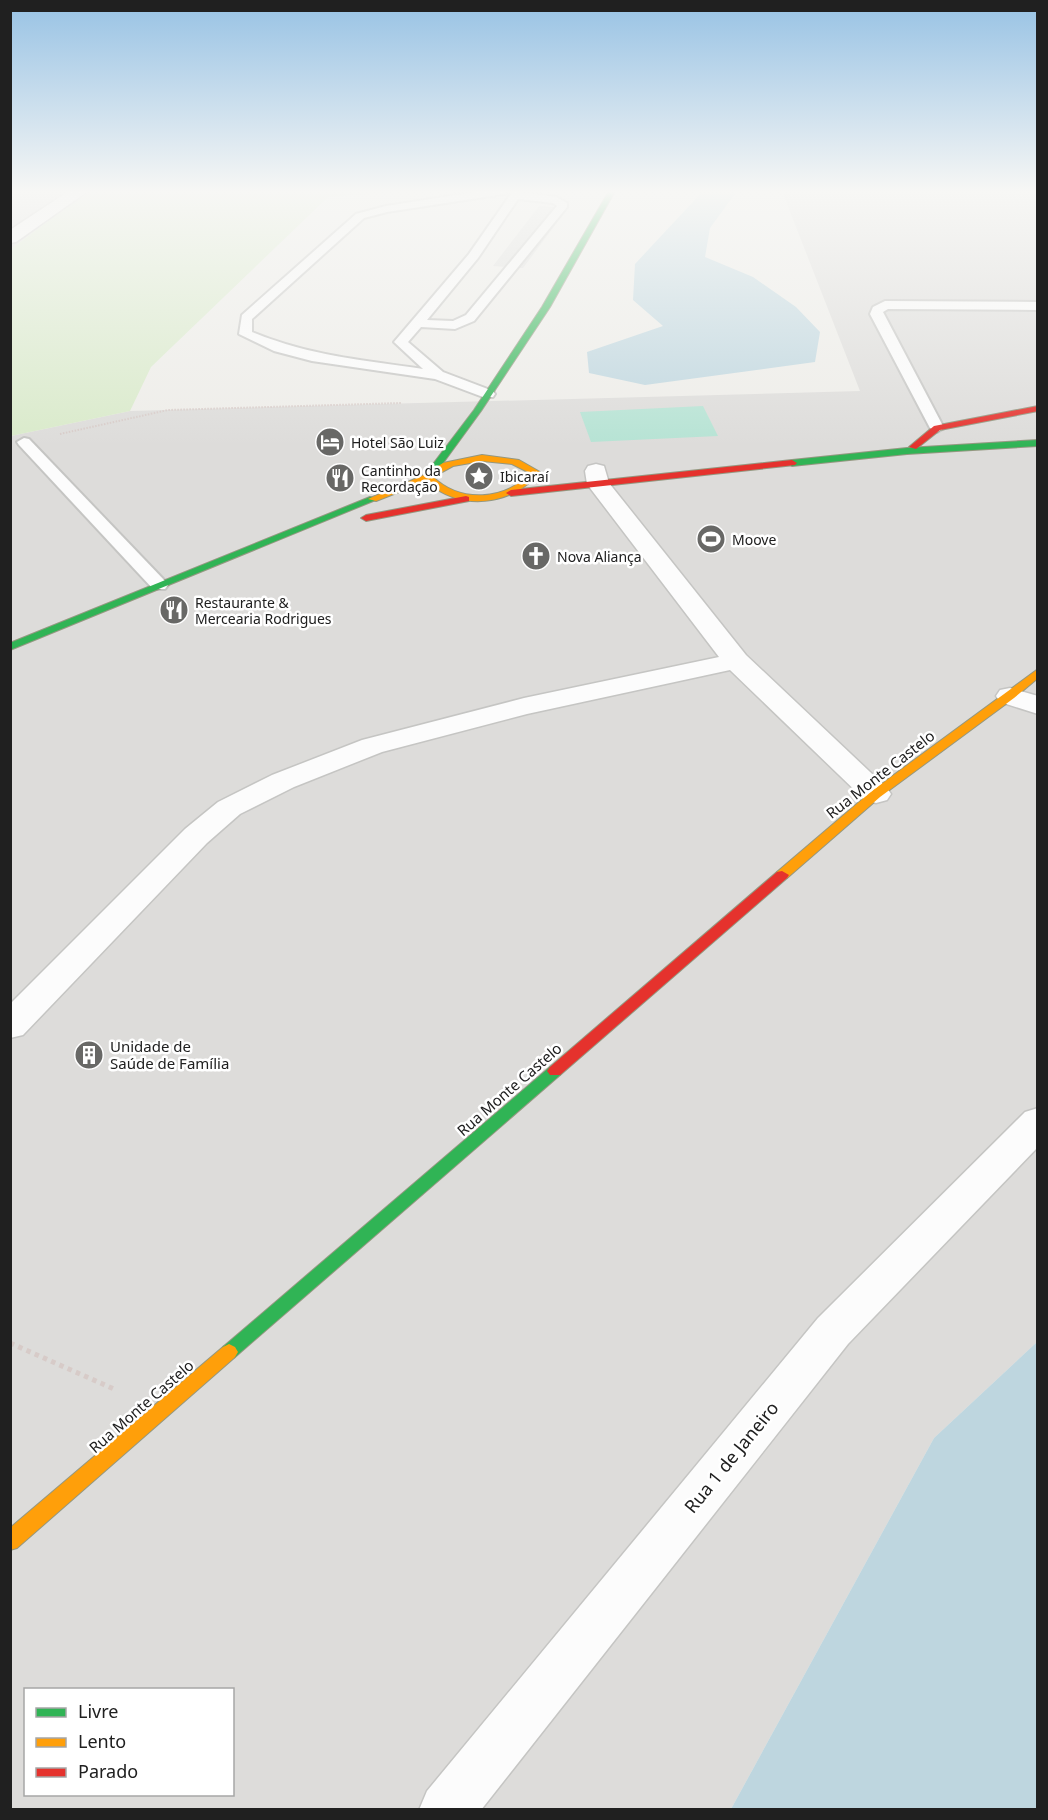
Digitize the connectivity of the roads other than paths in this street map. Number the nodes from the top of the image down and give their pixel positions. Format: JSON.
{"nodes":[{"id":1,"x":293,"y":276,"type":"edge"},
{"id":2,"x":457,"y":276,"type":"edge"},
{"id":3,"x":505,"y":276,"type":"edge"},
{"id":4,"x":564,"y":276,"type":"edge"},
{"id":5,"x":1038,"y":306,"type":"edge"},
{"id":6,"x":418,"y":323,"type":"junction"},
{"id":7,"x":438,"y":375,"type":"junction"},
{"id":8,"x":488,"y":394,"type":"junction"},
{"id":9,"x":1038,"y":408,"type":"edge"},
{"id":10,"x":937,"y":428,"type":"junction"},
{"id":11,"x":24,"y":442,"type":"road end"},
{"id":12,"x":1038,"y":443,"type":"edge"},
{"id":13,"x":501,"y":444,"type":"dead end"},
{"id":14,"x":907,"y":451,"type":"junction"},
{"id":15,"x":519,"y":462,"type":"junction"},
{"id":16,"x":548,"y":466,"type":"dead end"},
{"id":17,"x":430,"y":474,"type":"junction"},
{"id":18,"x":593,"y":475,"type":"junction"},
{"id":19,"x":507,"y":493,"type":"junction"},
{"id":20,"x":476,"y":497,"type":"junction"},
{"id":21,"x":296,"y":531,"type":"junction"},
{"id":22,"x":159,"y":585,"type":"junction"},
{"id":23,"x":67,"y":622,"type":"junction"},
{"id":24,"x":10,"y":647,"type":"edge"},
{"id":25,"x":27,"y":655,"type":"dead end"},
{"id":26,"x":736,"y":661,"type":"junction"},
{"id":27,"x":1038,"y":672,"type":"edge"},
{"id":28,"x":1010,"y":696,"type":"junction"},
{"id":29,"x":1038,"y":706,"type":"edge"},
{"id":30,"x":876,"y":794,"type":"junction"},
{"id":31,"x":10,"y":1026,"type":"edge"},
{"id":32,"x":1038,"y":1122,"type":"edge"},
{"id":33,"x":10,"y":1541,"type":"edge"},
{"id":34,"x":446,"y":1809,"type":"edge"}],
"edges":[{"from":1,"to":7,"type":"lane"},
{"from":2,"to":6,"type":"lane"},
{"from":3,"to":6,"type":"lane"},
{"from":4,"to":8,"type":"main road"},
{"from":5,"to":10,"type":"lane"},
{"from":6,"to":7,"type":"lane"},
{"from":7,"to":8,"type":"lane"},
{"from":8,"to":17,"type":"main road"},
{"from":9,"to":10,"type":"main road"},
{"from":10,"to":14,"type":"main road"},
{"from":11,"to":22,"type":"lane"},
{"from":12,"to":14,"type":"main road"},
{"from":13,"to":15,"type":"main road"},
{"from":14,"to":18,"type":"main road"},
{"from":15,"to":16,"type":"main road"},
{"from":15,"to":17,"type":"main road"},
{"from":15,"to":19,"type":"main road"},
{"from":17,"to":20,"type":"main road"},
{"from":17,"to":21,"type":"main road"},
{"from":18,"to":19,"type":"main road"},
{"from":18,"to":26,"type":"street"},
{"from":19,"to":20,"type":"main road"},
{"from":20,"to":21,"type":"main road"},
{"from":21,"to":22,"type":"main road"},
{"from":22,"to":23,"type":"main road"},
{"from":23,"to":24,"type":"main road"},
{"from":23,"to":25,"type":"main road"},
{"from":26,"to":30,"type":"street"},
{"from":26,"to":31,"type":"street"},
{"from":27,"to":28,"type":"main road","name":"Rua Monte Castelo"},
{"from":28,"to":29,"type":"street"},
{"from":28,"to":30,"type":"main road","name":"Rua Monte Castelo"},
{"from":30,"to":33,"type":"main road","name":"Rua Monte Castelo"},
{"from":32,"to":34,"type":"street","name":"Rua 1 de Janeiro"}]}
